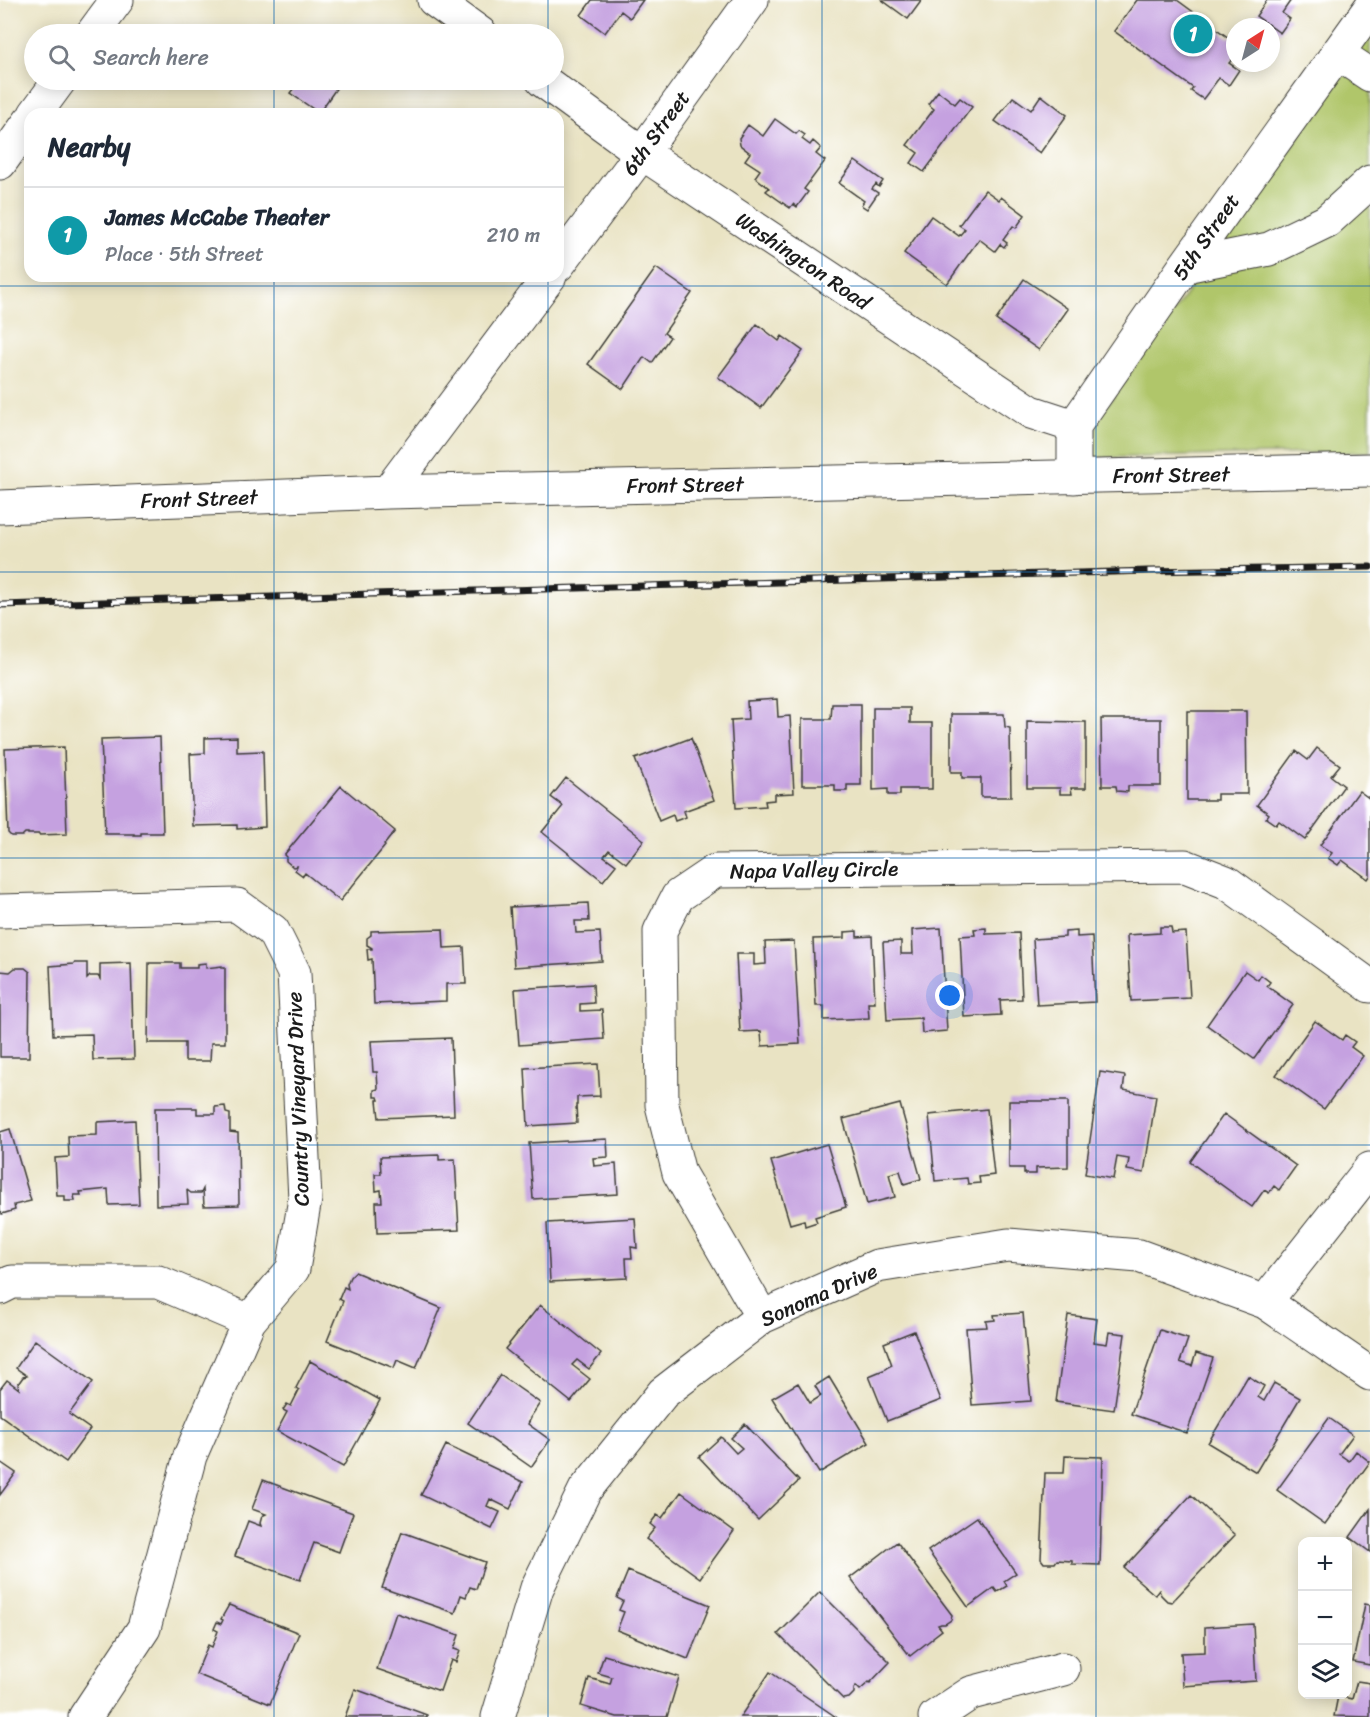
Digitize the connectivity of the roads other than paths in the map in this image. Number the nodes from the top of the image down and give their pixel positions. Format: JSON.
{"nodes":[{"id":1,"x":117,"y":0,"type":"edge"},
{"id":2,"x":434,"y":0,"type":"edge"},
{"id":3,"x":752,"y":0,"type":"edge"},
{"id":4,"x":1370,"y":8,"type":"edge"},
{"id":5,"x":99,"y":24,"type":"edge"},
{"id":6,"x":467,"y":24,"type":"edge"},
{"id":7,"x":1337,"y":53,"type":"junction"},
{"id":8,"x":1370,"y":75,"type":"edge"},
{"id":9,"x":53,"y":90,"type":"edge"},
{"id":10,"x":556,"y":90,"type":"edge"},
{"id":11,"x":39,"y":108,"type":"edge"},
{"id":12,"x":24,"y":129,"type":"edge"},
{"id":13,"x":642,"y":153,"type":"junction"},
{"id":14,"x":0,"y":163,"type":"edge"},
{"id":15,"x":1370,"y":183,"type":"edge"},
{"id":16,"x":564,"y":257,"type":"edge"},
{"id":17,"x":1185,"y":266,"type":"junction"},
{"id":18,"x":546,"y":282,"type":"edge"},
{"id":19,"x":1074,"y":426,"type":"junction"},
{"id":20,"x":1370,"y":470,"type":"edge"},
{"id":21,"x":1074,"y":477,"type":"junction"},
{"id":22,"x":388,"y":492,"type":"junction"},
{"id":23,"x":0,"y":507,"type":"edge"},
{"id":24,"x":0,"y":911,"type":"edge"},
{"id":25,"x":1370,"y":986,"type":"edge"},
{"id":26,"x":1370,"y":1169,"type":"edge"},
{"id":27,"x":0,"y":1288,"type":"edge"},
{"id":28,"x":1265,"y":1302,"type":"junction"},
{"id":29,"x":762,"y":1317,"type":"junction"},
{"id":30,"x":249,"y":1321,"type":"junction"},
{"id":31,"x":1370,"y":1374,"type":"edge"},
{"id":32,"x":1063,"y":1668,"type":"dead end"},
{"id":33,"x":85,"y":1717,"type":"edge"},
{"id":34,"x":498,"y":1717,"type":"edge"},
{"id":35,"x":935,"y":1717,"type":"edge"}],
"edges":[{"from":1,"to":5,"type":"street"},
{"from":2,"to":6,"type":"street"},
{"from":3,"to":13,"type":"street","name":"6th Street"},
{"from":4,"to":7,"type":"street","name":"5th Street"},
{"from":7,"to":8,"type":"street"},
{"from":7,"to":17,"type":"street","name":"5th Street"},
{"from":9,"to":11,"type":"street"},
{"from":10,"to":13,"type":"street","name":"Washington Road"},
{"from":12,"to":14,"type":"street"},
{"from":13,"to":16,"type":"street","name":"6th Street"},
{"from":13,"to":19,"type":"street","name":"Washington Road"},
{"from":15,"to":17,"type":"street"},
{"from":17,"to":19,"type":"street","name":"5th Street"},
{"from":18,"to":22,"type":"street"},
{"from":19,"to":21,"type":"street"},
{"from":20,"to":21,"type":"street","name":"Front Street"},
{"from":21,"to":22,"type":"street","name":"Front Street"},
{"from":22,"to":23,"type":"street","name":"Front Street"},
{"from":24,"to":30,"type":"street","name":"Country Vineyard Drive"},
{"from":25,"to":29,"type":"street","name":"Napa Valley Circle"},
{"from":26,"to":28,"type":"street"},
{"from":27,"to":30,"type":"street"},
{"from":28,"to":29,"type":"street","name":"Sonoma Drive"},
{"from":28,"to":31,"type":"street","name":"Sonoma Drive"},
{"from":29,"to":34,"type":"street","name":"Sonoma Drive"},
{"from":30,"to":33,"type":"street","name":"Country Vineyard Drive"},
{"from":32,"to":35,"type":"street"}]}
